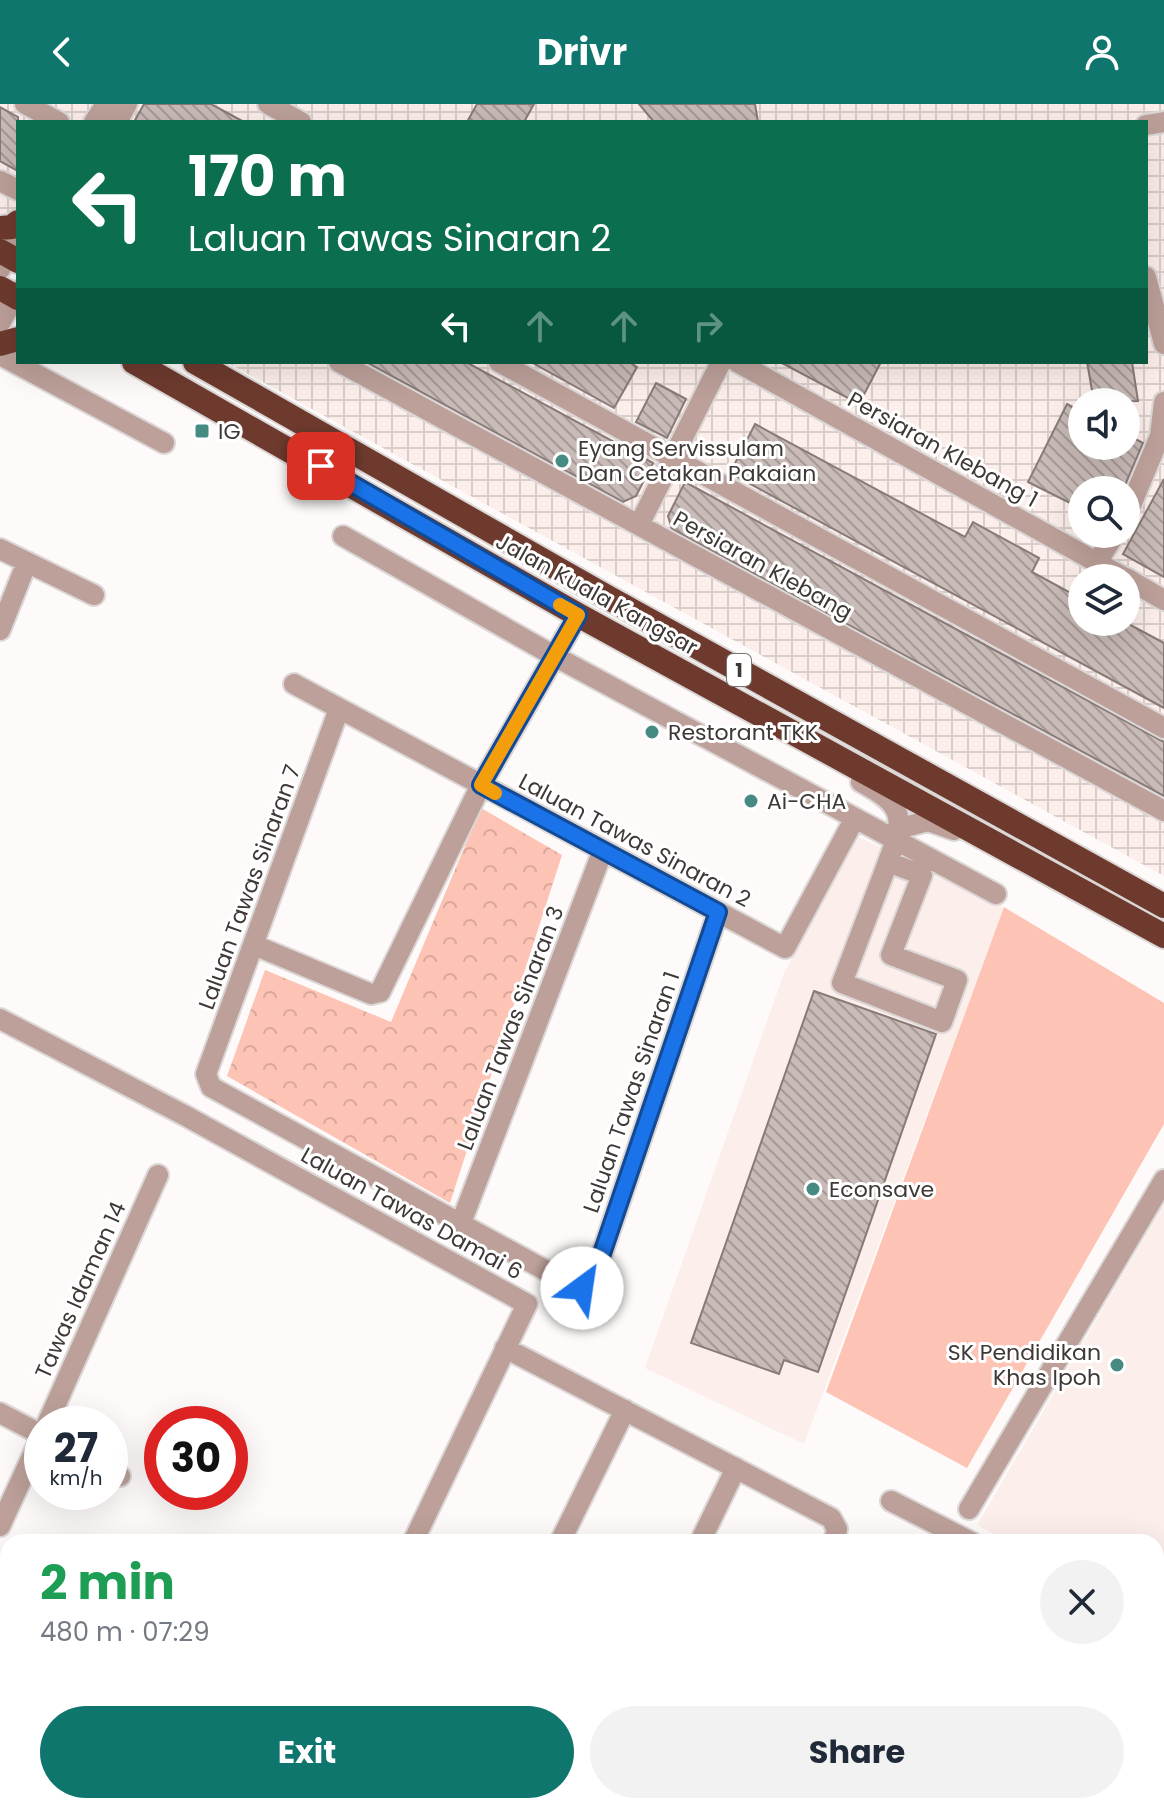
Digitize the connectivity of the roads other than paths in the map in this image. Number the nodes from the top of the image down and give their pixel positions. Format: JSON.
{"nodes":[{"id":1,"x":25,"y":104,"type":"edge"},
{"id":2,"x":268,"y":104,"type":"edge"},
{"id":3,"x":55,"y":120,"type":"edge"},
{"id":4,"x":297,"y":120,"type":"edge"},
{"id":5,"x":1148,"y":284,"type":"edge"},
{"id":6,"x":13,"y":293,"type":"edge"},
{"id":7,"x":0,"y":323,"type":"edge"},
{"id":8,"x":1164,"y":344,"type":"edge"},
{"id":9,"x":17,"y":364,"type":"edge"},
{"id":10,"x":138,"y":364,"type":"edge"},
{"id":11,"x":199,"y":364,"type":"edge"},
{"id":12,"x":343,"y":364,"type":"edge"},
{"id":13,"x":503,"y":364,"type":"edge"},
{"id":14,"x":720,"y":364,"type":"edge"},
{"id":15,"x":741,"y":364,"type":"edge"},
{"id":16,"x":1164,"y":402,"type":"edge"},
{"id":17,"x":164,"y":443,"type":"dead end"},
{"id":18,"x":672,"y":457,"type":"junction"},
{"id":19,"x":1140,"y":484,"type":"edge"},
{"id":20,"x":639,"y":525,"type":"junction"},
{"id":21,"x":343,"y":536,"type":"dead end"},
{"id":22,"x":1106,"y":548,"type":"edge"},
{"id":23,"x":0,"y":549,"type":"edge"},
{"id":24,"x":27,"y":562,"type":"junction"},
{"id":25,"x":1097,"y":562,"type":"junction"},
{"id":26,"x":1101,"y":564,"type":"edge"},
{"id":27,"x":1140,"y":586,"type":"edge"},
{"id":28,"x":94,"y":595,"type":"dead end"},
{"id":29,"x":1164,"y":600,"type":"edge"},
{"id":30,"x":578,"y":615,"type":"junction"},
{"id":31,"x":0,"y":630,"type":"edge"},
{"id":32,"x":556,"y":657,"type":"junction"},
{"id":33,"x":294,"y":684,"type":"dead end"},
{"id":34,"x":339,"y":709,"type":"junction"},
{"id":35,"x":1164,"y":728,"type":"edge"},
{"id":36,"x":839,"y":757,"type":"junction"},
{"id":37,"x":481,"y":785,"type":"junction"},
{"id":38,"x":1164,"y":811,"type":"edge"},
{"id":39,"x":855,"y":818,"type":"junction"},
{"id":40,"x":898,"y":834,"type":"junction"},
{"id":41,"x":603,"y":850,"type":"junction"},
{"id":42,"x":1013,"y":852,"type":"junction"},
{"id":43,"x":888,"y":862,"type":"junction"},
{"id":44,"x":1120,"y":882,"type":"junction"},
{"id":45,"x":1164,"y":893,"type":"edge"},
{"id":46,"x":996,"y":894,"type":"dead end"},
{"id":47,"x":1164,"y":906,"type":"edge"},
{"id":48,"x":718,"y":912,"type":"junction"},
{"id":49,"x":1164,"y":936,"type":"edge"},
{"id":50,"x":857,"y":942,"type":"junction"},
{"id":51,"x":254,"y":945,"type":"junction"},
{"id":52,"x":891,"y":955,"type":"junction"},
{"id":53,"x":0,"y":1019,"type":"edge"},
{"id":54,"x":158,"y":1175,"type":"dead end"},
{"id":55,"x":1162,"y":1189,"type":"edge"},
{"id":56,"x":461,"y":1223,"type":"junction"},
{"id":57,"x":505,"y":1348,"type":"junction"},
{"id":58,"x":55,"y":1406,"type":"edge"},
{"id":59,"x":625,"y":1410,"type":"junction"},
{"id":60,"x":0,"y":1413,"type":"edge"},
{"id":61,"x":24,"y":1426,"type":"edge"},
{"id":62,"x":736,"y":1468,"type":"junction"},
{"id":63,"x":24,"y":1474,"type":"edge"},
{"id":64,"x":891,"y":1501,"type":"dead end"},
{"id":65,"x":969,"y":1509,"type":"dead end"},
{"id":66,"x":0,"y":1526,"type":"edge"},
{"id":67,"x":417,"y":1534,"type":"edge"},
{"id":68,"x":564,"y":1534,"type":"edge"},
{"id":69,"x":704,"y":1534,"type":"edge"},
{"id":70,"x":836,"y":1534,"type":"edge"},
{"id":71,"x":955,"y":1534,"type":"edge"}],
"edges":[{"from":1,"to":3,"type":"street"},
{"from":2,"to":4,"type":"street"},
{"from":5,"to":8,"type":"street"},
{"from":6,"to":7,"type":"street"},
{"from":9,"to":17,"type":"street"},
{"from":10,"to":30,"type":"highway","name":"Jalan Kuala Kangsar","number":"1"},
{"from":11,"to":44,"type":"highway","name":"Jalan Kuala Kangsar","number":"1"},
{"from":12,"to":20,"type":"street","name":"Persiaran Klebang"},
{"from":13,"to":18,"type":"street"},
{"from":14,"to":18,"type":"street"},
{"from":15,"to":25,"type":"street","name":"Persiaran Klebang 1"},
{"from":16,"to":19,"type":"street"},
{"from":18,"to":20,"type":"street"},
{"from":18,"to":35,"type":"street"},
{"from":20,"to":38,"type":"street","name":"Persiaran Klebang"},
{"from":21,"to":32,"type":"street"},
{"from":22,"to":25,"type":"street"},
{"from":23,"to":24,"type":"street"},
{"from":24,"to":28,"type":"street"},
{"from":24,"to":31,"type":"street"},
{"from":25,"to":26,"type":"street","name":"Persiaran Klebang 1"},
{"from":27,"to":29,"type":"street","name":"Persiaran Klebang 1"},
{"from":30,"to":32,"type":"street"},
{"from":30,"to":36,"type":"highway","name":"Jalan Kuala Kangsar","number":"1"},
{"from":32,"to":37,"type":"street"},
{"from":32,"to":39,"type":"street"},
{"from":33,"to":34,"type":"street","name":"Laluan Tawas Sinaran 2"},
{"from":34,"to":37,"type":"street","name":"Laluan Tawas Sinaran 2"},
{"from":34,"to":51,"type":"street","name":"Laluan Tawas Sinaran 7"},
{"from":36,"to":40,"type":"street"},
{"from":36,"to":42,"type":"highway","name":"Jalan Kuala Kangsar","number":"1"},
{"from":37,"to":41,"type":"street","name":"Laluan Tawas Sinaran 2"},
{"from":37,"to":51,"type":"street"},
{"from":39,"to":40,"type":"street"},
{"from":39,"to":48,"type":"street","name":"Laluan Tawas Sinaran 2"},
{"from":40,"to":42,"type":"street"},
{"from":40,"to":43,"type":"street"},
{"from":40,"to":46,"type":"street"},
{"from":41,"to":48,"type":"street","name":"Laluan Tawas Sinaran 2"},
{"from":41,"to":56,"type":"street","name":"Laluan Tawas Sinaran 3"},
{"from":42,"to":49,"type":"highway","name":"Jalan Kuala Kangsar","number":"1"},
{"from":43,"to":50,"type":"street"},
{"from":43,"to":52,"type":"street"},
{"from":44,"to":45,"type":"street"},
{"from":44,"to":47,"type":"highway","name":"Jalan Kuala Kangsar","number":"1"},
{"from":48,"to":56,"type":"street","name":"Laluan Tawas Sinaran 1"},
{"from":50,"to":52,"type":"street"},
{"from":50,"to":52,"type":"street"},
{"from":51,"to":56,"type":"street","name":"Laluan Tawas Sinaran 7"},
{"from":53,"to":57,"type":"street","name":"Laluan Tawas Damai 6"},
{"from":54,"to":58,"type":"street","name":"Tawas Idaman 14"},
{"from":55,"to":65,"type":"street"},
{"from":57,"to":59,"type":"street"},
{"from":57,"to":67,"type":"street"},
{"from":59,"to":62,"type":"street"},
{"from":59,"to":68,"type":"street"},
{"from":60,"to":61,"type":"street"},
{"from":62,"to":69,"type":"street"},
{"from":62,"to":70,"type":"street"},
{"from":63,"to":66,"type":"street"},
{"from":64,"to":71,"type":"street"}]}
